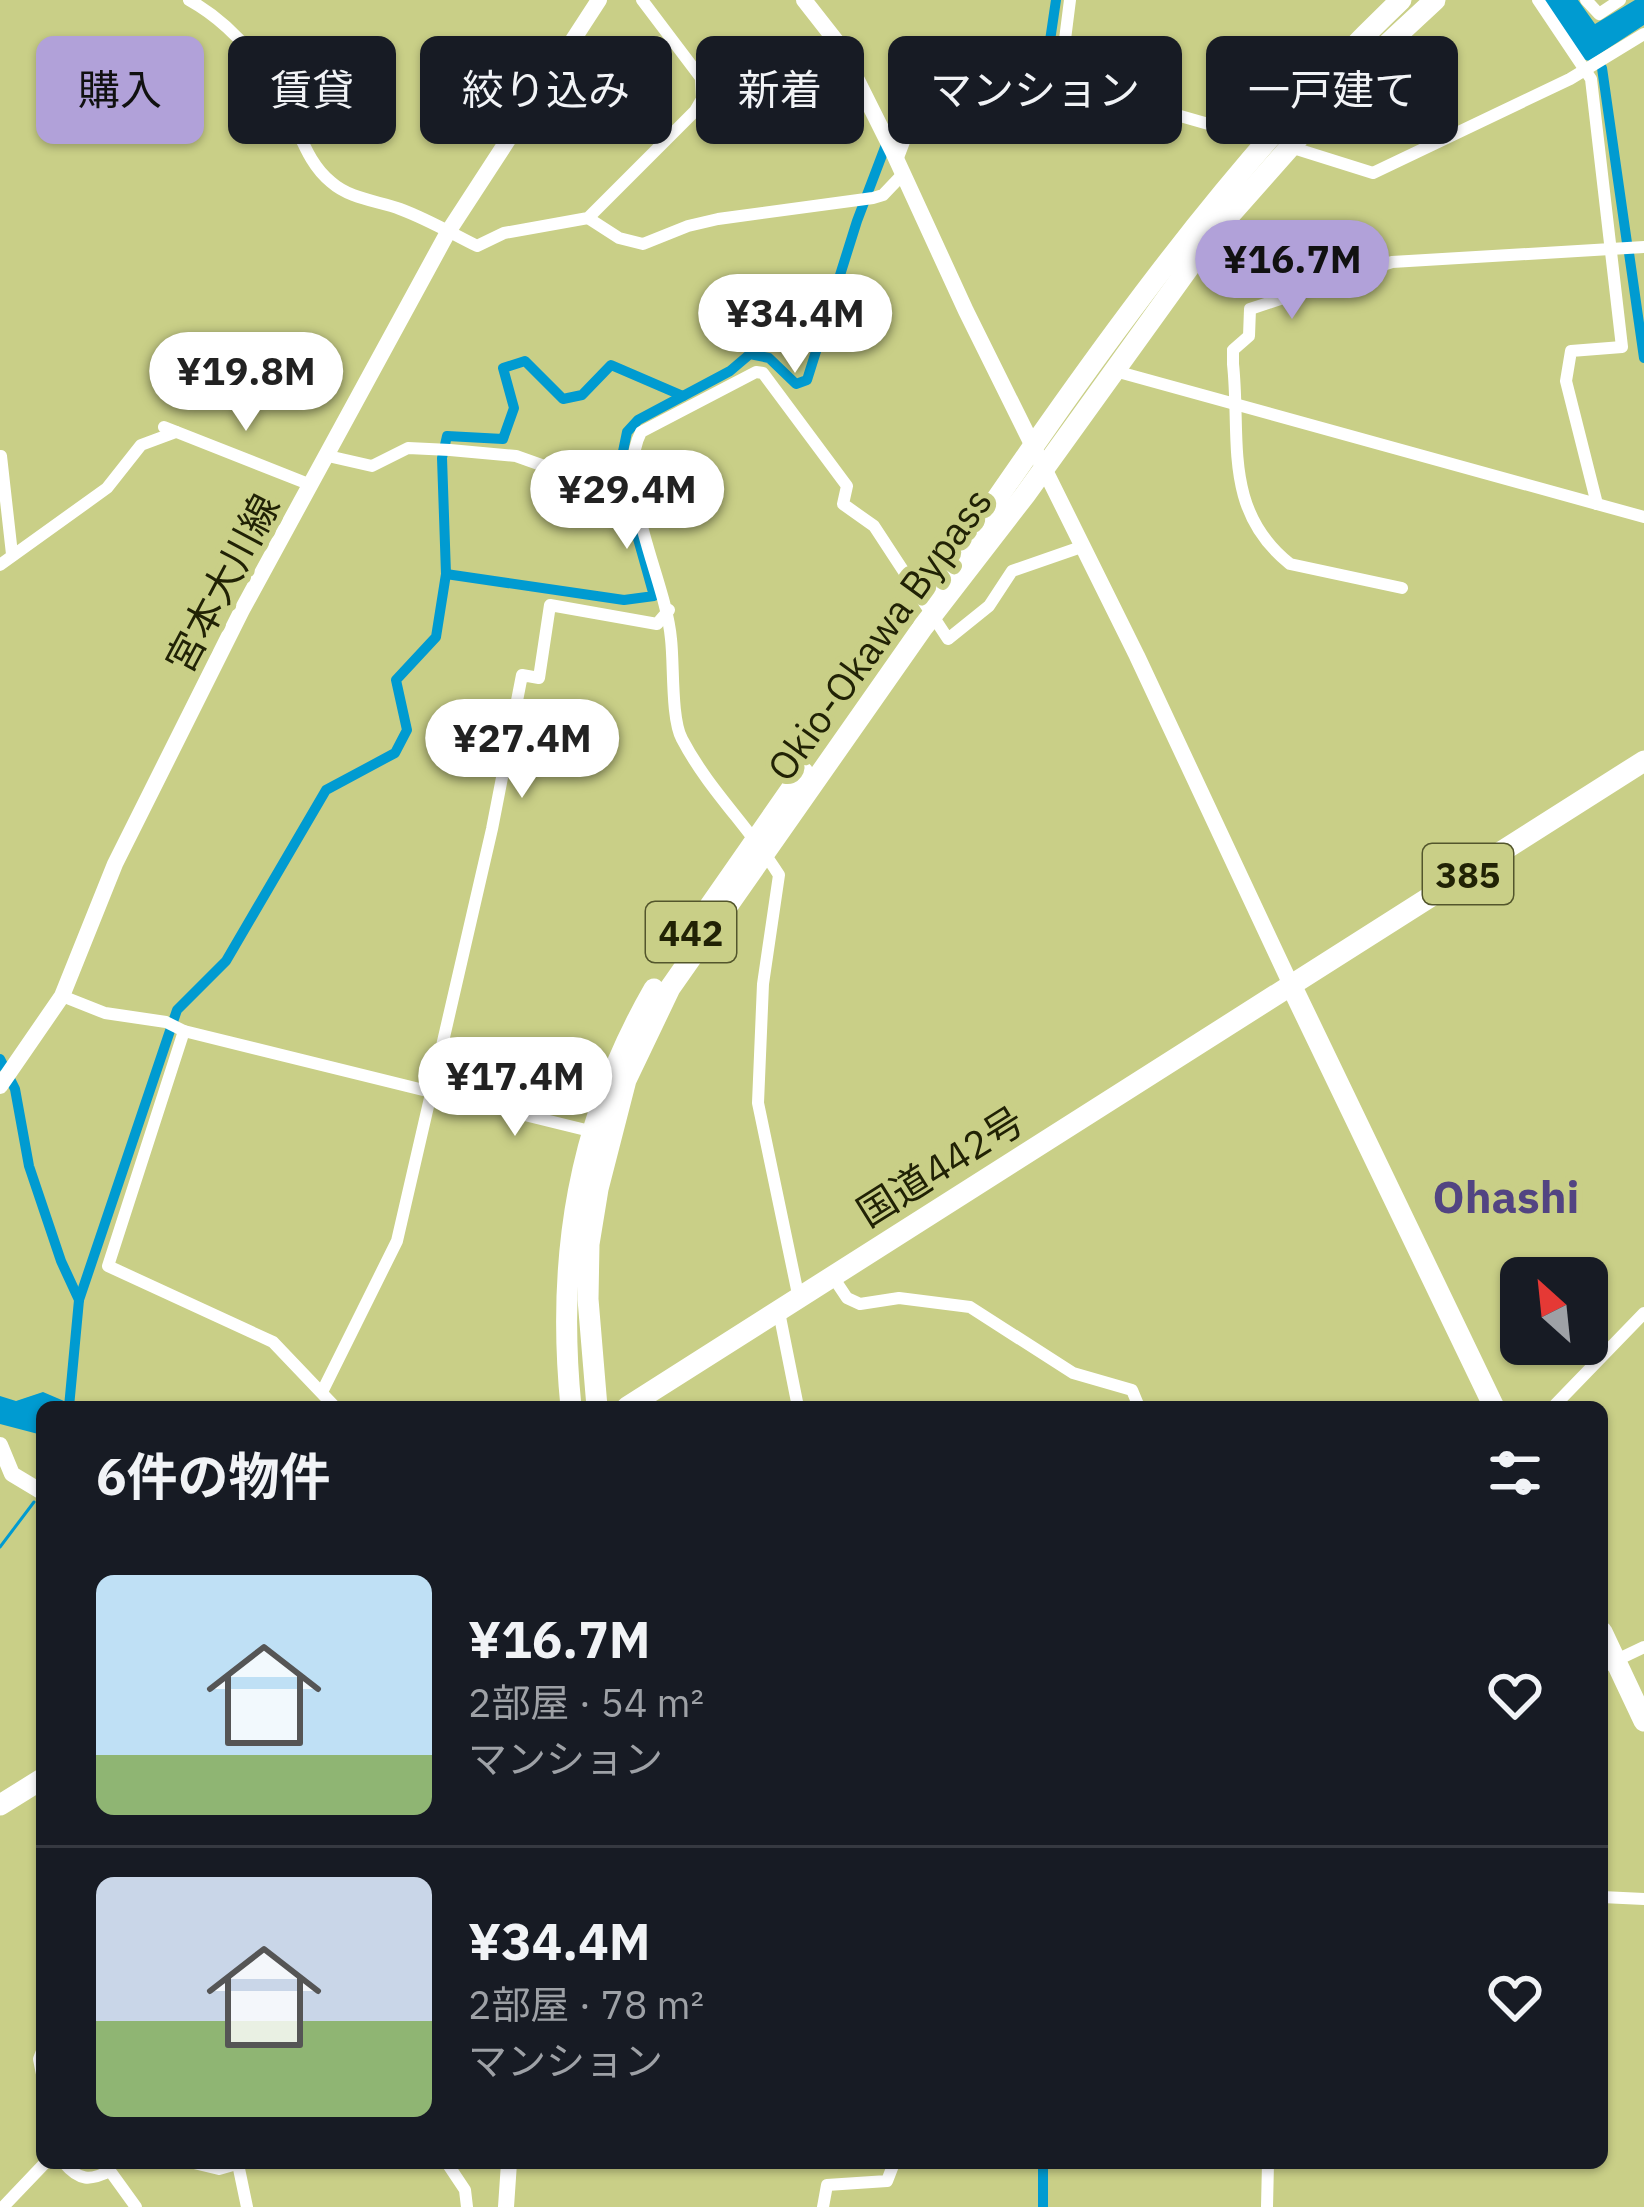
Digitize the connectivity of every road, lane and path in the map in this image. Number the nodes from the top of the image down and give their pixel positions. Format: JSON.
{"nodes":[{"id":1,"x":189,"y":0,"type":"edge"},
{"id":2,"x":599,"y":0,"type":"edge"},
{"id":3,"x":642,"y":0,"type":"edge"},
{"id":4,"x":804,"y":0,"type":"edge"},
{"id":5,"x":1070,"y":0,"type":"edge"},
{"id":6,"x":1401,"y":0,"type":"edge"},
{"id":7,"x":1435,"y":0,"type":"edge"},
{"id":8,"x":1538,"y":0,"type":"edge"},
{"id":9,"x":1586,"y":0,"type":"edge"},
{"id":10,"x":1620,"y":0,"type":"edge"},
{"id":11,"x":1644,"y":34,"type":"edge"},
{"id":12,"x":1065,"y":36,"type":"edge"},
{"id":13,"x":1366,"y":36,"type":"edge"},
{"id":14,"x":1586,"y":70,"type":"junction"},
{"id":15,"x":904,"y":144,"type":"edge"},
{"id":16,"x":1261,"y":144,"type":"edge"},
{"id":17,"x":1279,"y":144,"type":"edge"},
{"id":18,"x":1287,"y":146,"type":"junction"},
{"id":19,"x":898,"y":162,"type":"junction"},
{"id":20,"x":588,"y":218,"type":"junction"},
{"id":21,"x":448,"y":232,"type":"junction"},
{"id":22,"x":1644,"y":248,"type":"edge"},
{"id":23,"x":1612,"y":250,"type":"junction"},
{"id":24,"x":1113,"y":370,"type":"junction"},
{"id":25,"x":1237,"y":405,"type":"junction"},
{"id":26,"x":1035,"y":444,"type":"junction"},
{"id":27,"x":1,"y":456,"type":"edge"},
{"id":28,"x":328,"y":456,"type":"junction"},
{"id":29,"x":1045,"y":466,"type":"junction"},
{"id":30,"x":625,"y":482,"type":"junction"},
{"id":31,"x":311,"y":485,"type":"junction"},
{"id":32,"x":1018,"y":487,"type":"junction"},
{"id":33,"x":1597,"y":504,"type":"junction"},
{"id":34,"x":1644,"y":517,"type":"edge"},
{"id":35,"x":1084,"y":546,"type":"junction"},
{"id":36,"x":13,"y":554,"type":"junction"},
{"id":37,"x":0,"y":565,"type":"edge"},
{"id":38,"x":1402,"y":588,"type":"dead end"},
{"id":39,"x":929,"y":609,"type":"junction"},
{"id":40,"x":669,"y":610,"type":"junction"},
{"id":41,"x":1644,"y":761,"type":"edge"},
{"id":42,"x":760,"y":847,"type":"junction"},
{"id":43,"x":1292,"y":987,"type":"junction"},
{"id":44,"x":62,"y":996,"type":"junction"},
{"id":45,"x":175,"y":1027,"type":"junction"},
{"id":46,"x":0,"y":1086,"type":"edge"},
{"id":47,"x":431,"y":1094,"type":"junction"},
{"id":48,"x":600,"y":1134,"type":"junction"},
{"id":49,"x":833,"y":1277,"type":"junction"},
{"id":50,"x":800,"y":1298,"type":"junction"},
{"id":51,"x":779,"y":1312,"type":"junction"},
{"id":52,"x":1644,"y":1313,"type":"edge"},
{"id":53,"x":322,"y":1392,"type":"junction"},
{"id":54,"x":330,"y":1401,"type":"edge"},
{"id":55,"x":571,"y":1401,"type":"edge"},
{"id":56,"x":596,"y":1401,"type":"edge"},
{"id":57,"x":638,"y":1401,"type":"edge"},
{"id":58,"x":797,"y":1401,"type":"edge"},
{"id":59,"x":1137,"y":1401,"type":"edge"},
{"id":60,"x":1491,"y":1401,"type":"edge"},
{"id":61,"x":1559,"y":1401,"type":"edge"},
{"id":62,"x":0,"y":1445,"type":"edge"},
{"id":63,"x":36,"y":1488,"type":"edge"},
{"id":64,"x":1644,"y":1647,"type":"edge"},
{"id":65,"x":1609,"y":1664,"type":"edge"},
{"id":66,"x":1643,"y":1717,"type":"edge"},
{"id":67,"x":36,"y":1783,"type":"edge"},
{"id":68,"x":0,"y":1805,"type":"edge"},
{"id":69,"x":1608,"y":1897,"type":"edge"},
{"id":70,"x":1644,"y":1900,"type":"edge"},
{"id":71,"x":39,"y":2169,"type":"edge"},
{"id":72,"x":71,"y":2169,"type":"edge"},
{"id":73,"x":240,"y":2169,"type":"edge"},
{"id":74,"x":451,"y":2169,"type":"edge"},
{"id":75,"x":509,"y":2169,"type":"edge"},
{"id":76,"x":892,"y":2169,"type":"edge"},
{"id":77,"x":1268,"y":2169,"type":"edge"},
{"id":78,"x":2,"y":2207,"type":"edge"},
{"id":79,"x":136,"y":2207,"type":"edge"},
{"id":80,"x":247,"y":2207,"type":"edge"},
{"id":81,"x":467,"y":2207,"type":"edge"},
{"id":82,"x":506,"y":2207,"type":"edge"},
{"id":83,"x":824,"y":2207,"type":"edge"},
{"id":84,"x":1267,"y":2207,"type":"edge"}],
"edges":[{"from":1,"to":21,"type":"street"},
{"from":2,"to":21,"type":"main road","name":"宮本大川線"},
{"from":3,"to":20,"type":"street"},
{"from":4,"to":19,"type":"main road"},
{"from":5,"to":12,"type":"street"},
{"from":6,"to":13,"type":"highway","name":"Okio-Okawa Bypass","number":"442"},
{"from":7,"to":18,"type":"highway","name":"Okio-Okawa Bypass","number":"442"},
{"from":8,"to":14,"type":"street"},
{"from":9,"to":10,"type":"street"},
{"from":11,"to":14,"type":"street"},
{"from":14,"to":18,"type":"street"},
{"from":14,"to":23,"type":"street"},
{"from":15,"to":19,"type":"street"},
{"from":16,"to":26,"type":"highway","name":"Okio-Okawa Bypass","number":"442"},
{"from":17,"to":18,"type":"street"},
{"from":18,"to":24,"type":"highway","name":"Okio-Okawa Bypass","number":"442"},
{"from":19,"to":20,"type":"street"},
{"from":19,"to":26,"type":"main road"},
{"from":20,"to":21,"type":"street"},
{"from":21,"to":28,"type":"main road","name":"宮本大川線"},
{"from":22,"to":23,"type":"street"},
{"from":23,"to":25,"type":"street"},
{"from":23,"to":33,"type":"street"},
{"from":24,"to":25,"type":"street"},
{"from":24,"to":29,"type":"highway","name":"Okio-Okawa Bypass","number":"442"},
{"from":25,"to":33,"type":"street"},
{"from":25,"to":38,"type":"street"},
{"from":26,"to":29,"type":"main road"},
{"from":26,"to":32,"type":"highway","name":"Okio-Okawa Bypass","number":"442"},
{"from":27,"to":36,"type":"street"},
{"from":28,"to":30,"type":"street"},
{"from":28,"to":31,"type":"main road","name":"宮本大川線"},
{"from":29,"to":32,"type":"highway","name":"Okio-Okawa Bypass","number":"442"},
{"from":29,"to":35,"type":"main road"},
{"from":30,"to":39,"type":"street"},
{"from":30,"to":40,"type":"street"},
{"from":31,"to":36,"type":"street"},
{"from":31,"to":44,"type":"main road","name":"宮本大川線"},
{"from":32,"to":39,"type":"highway","name":"Okio-Okawa Bypass","number":"442"},
{"from":33,"to":34,"type":"street"},
{"from":35,"to":39,"type":"street"},
{"from":35,"to":43,"type":"main road"},
{"from":36,"to":37,"type":"street"},
{"from":39,"to":42,"type":"highway","name":"Okio-Okawa Bypass","number":"442"},
{"from":40,"to":42,"type":"street"},
{"from":40,"to":47,"type":"street"},
{"from":41,"to":43,"type":"highway","number":"385"},
{"from":42,"to":48,"type":"highway","name":"Okio-Okawa Bypass","number":"442"},
{"from":42,"to":50,"type":"street"},
{"from":43,"to":49,"type":"highway","name":"国道442号"},
{"from":43,"to":60,"type":"highway"},
{"from":44,"to":45,"type":"street"},
{"from":44,"to":46,"type":"main road","name":"宮本大川線"},
{"from":45,"to":47,"type":"street"},
{"from":45,"to":53,"type":"street"},
{"from":47,"to":48,"type":"street"},
{"from":47,"to":53,"type":"street"},
{"from":48,"to":55,"type":"highway","name":"Okio-Okawa Bypass","number":"442"},
{"from":48,"to":56,"type":"highway","name":"Okio-Okawa Bypass","number":"442"},
{"from":49,"to":50,"type":"highway","name":"国道442号"},
{"from":49,"to":59,"type":"street"},
{"from":50,"to":51,"type":"highway","name":"国道442号"},
{"from":51,"to":57,"type":"highway","name":"国道442号"},
{"from":51,"to":58,"type":"street"},
{"from":52,"to":61,"type":"street"},
{"from":53,"to":54,"type":"street"},
{"from":62,"to":63,"type":"main road"},
{"from":64,"to":65,"type":"street"},
{"from":65,"to":66,"type":"highway"},
{"from":67,"to":68,"type":"highway"},
{"from":69,"to":70,"type":"street"},
{"from":71,"to":78,"type":"street"},
{"from":72,"to":79,"type":"street"},
{"from":73,"to":80,"type":"street"},
{"from":74,"to":81,"type":"street"},
{"from":75,"to":82,"type":"main road"},
{"from":76,"to":83,"type":"street"},
{"from":77,"to":84,"type":"street"}]}
